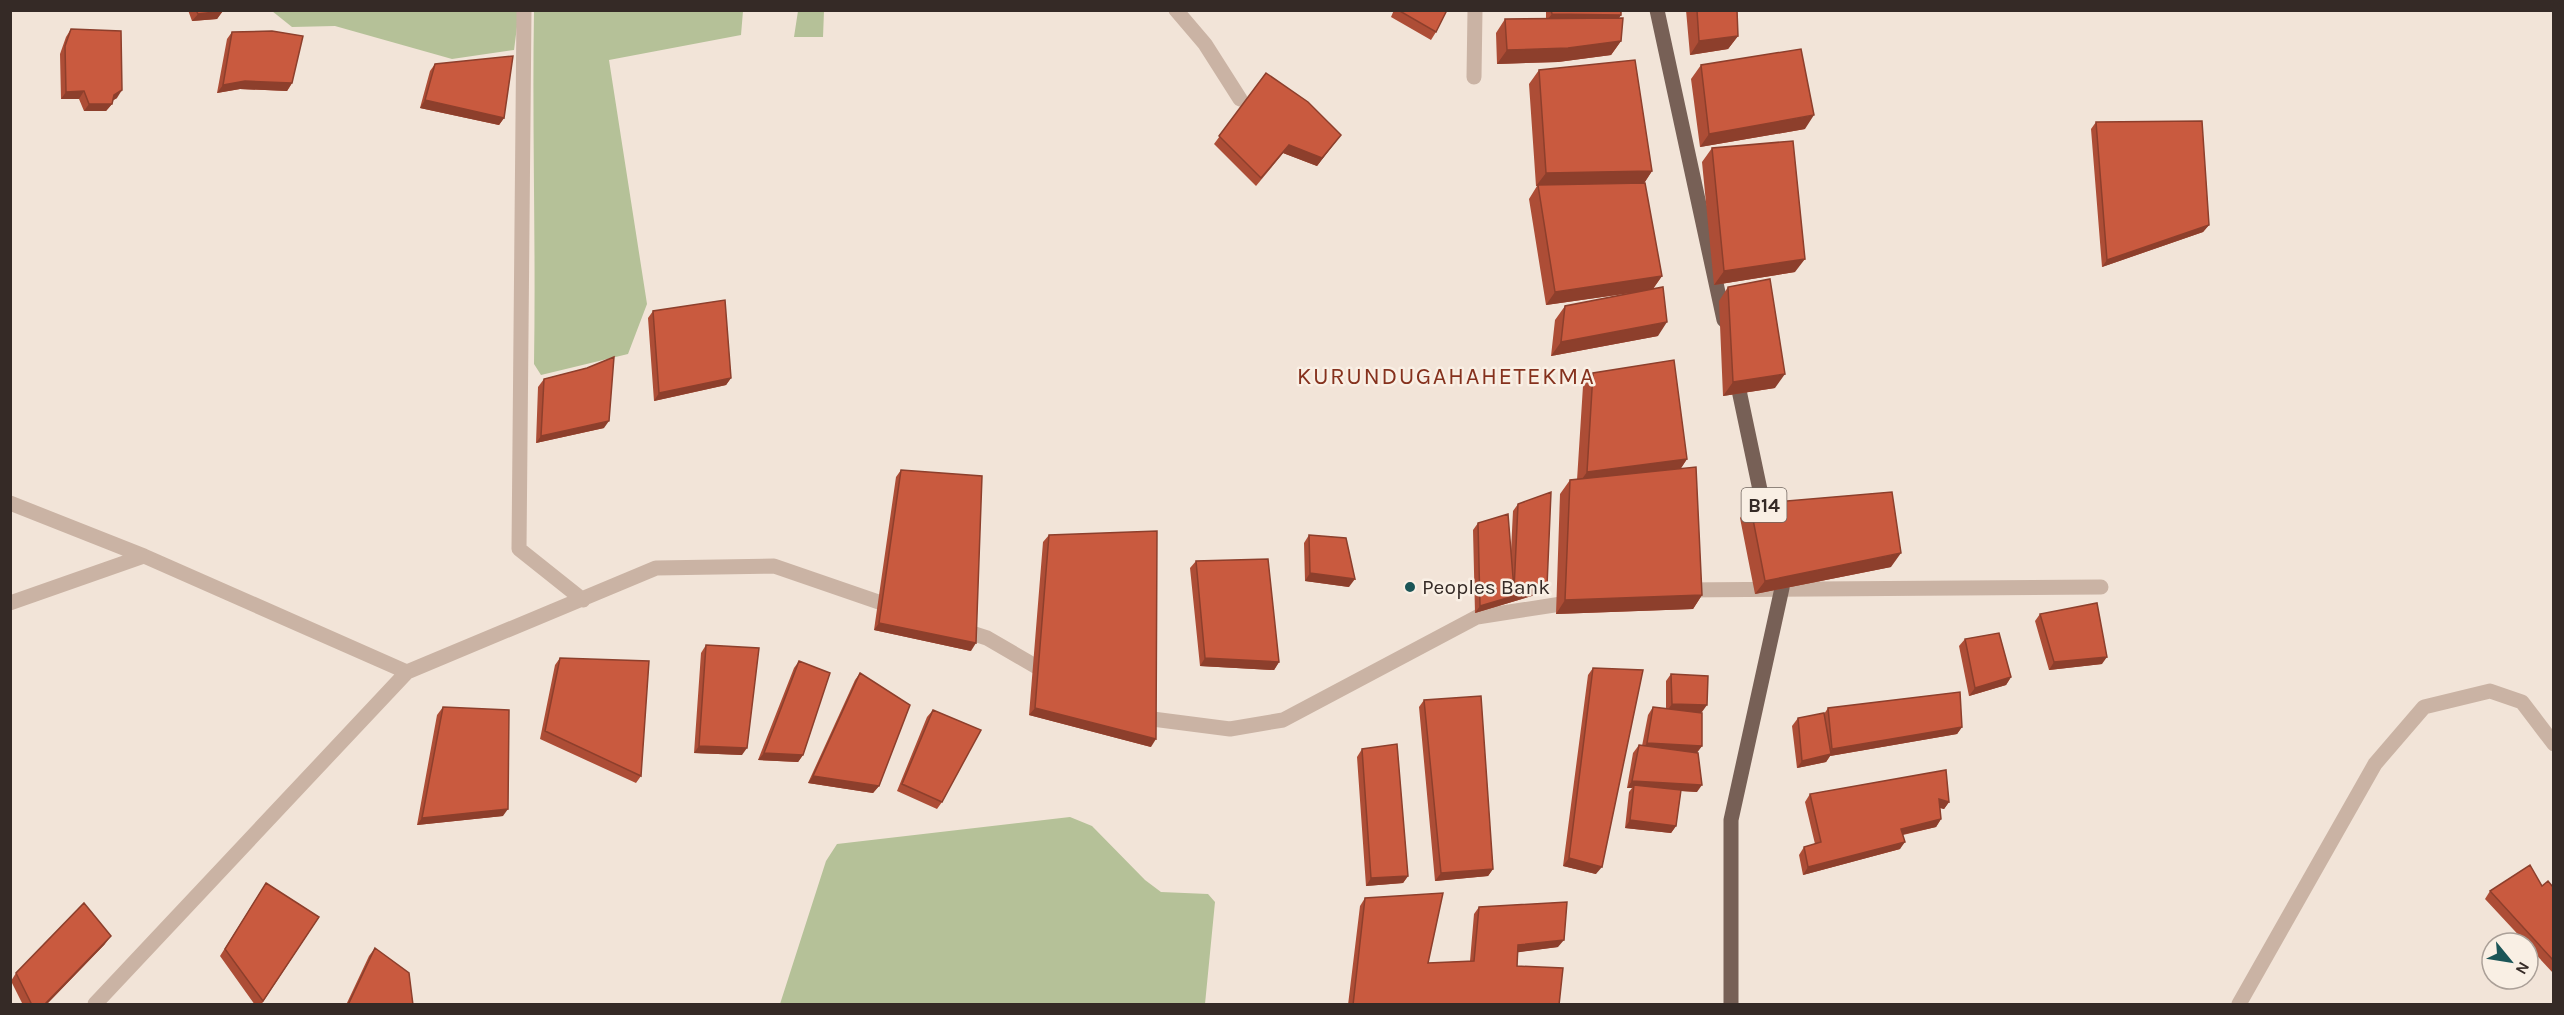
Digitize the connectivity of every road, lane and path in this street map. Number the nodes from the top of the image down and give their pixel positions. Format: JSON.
{"nodes":[{"id":1,"x":524,"y":10,"type":"edge"},
{"id":2,"x":1176,"y":10,"type":"edge"},
{"id":3,"x":1475,"y":10,"type":"edge"},
{"id":4,"x":1657,"y":10,"type":"edge"},
{"id":5,"x":1474,"y":77,"type":"dead end"},
{"id":6,"x":1240,"y":99,"type":"dead end"},
{"id":7,"x":1727,"y":334,"type":"edge"},
{"id":8,"x":1732,"y":357,"type":"edge"},
{"id":9,"x":10,"y":503,"type":"edge"},
{"id":10,"x":144,"y":556,"type":"junction"},
{"id":11,"x":2101,"y":587,"type":"dead end"},
{"id":12,"x":1782,"y":588,"type":"junction"},
{"id":13,"x":1671,"y":591,"type":"edge"},
{"id":14,"x":1592,"y":599,"type":"edge"},
{"id":15,"x":583,"y":600,"type":"junction"},
{"id":16,"x":10,"y":603,"type":"edge"},
{"id":17,"x":908,"y":612,"type":"edge"},
{"id":18,"x":942,"y":623,"type":"edge"},
{"id":19,"x":407,"y":672,"type":"junction"},
{"id":20,"x":1058,"y":680,"type":"edge"},
{"id":21,"x":1120,"y":715,"type":"edge"},
{"id":22,"x":2553,"y":744,"type":"edge"},
{"id":23,"x":95,"y":1005,"type":"edge"},
{"id":24,"x":1731,"y":1005,"type":"edge"},
{"id":25,"x":2239,"y":1005,"type":"edge"}],
"edges":[{"from":1,"to":15,"type":"street"},
{"from":2,"to":6,"type":"street"},
{"from":3,"to":5,"type":"street"},
{"from":4,"to":7,"type":"main road"},
{"from":8,"to":12,"type":"main road","number":"B14"},
{"from":9,"to":10,"type":"street"},
{"from":10,"to":16,"type":"street"},
{"from":10,"to":19,"type":"street"},
{"from":11,"to":12,"type":"street"},
{"from":12,"to":13,"type":"street"},
{"from":12,"to":24,"type":"main road","number":"B14"},
{"from":14,"to":21,"type":"street"},
{"from":15,"to":17,"type":"street"},
{"from":15,"to":19,"type":"street"},
{"from":18,"to":20,"type":"street"},
{"from":19,"to":23,"type":"street"},
{"from":22,"to":25,"type":"street"}]}
